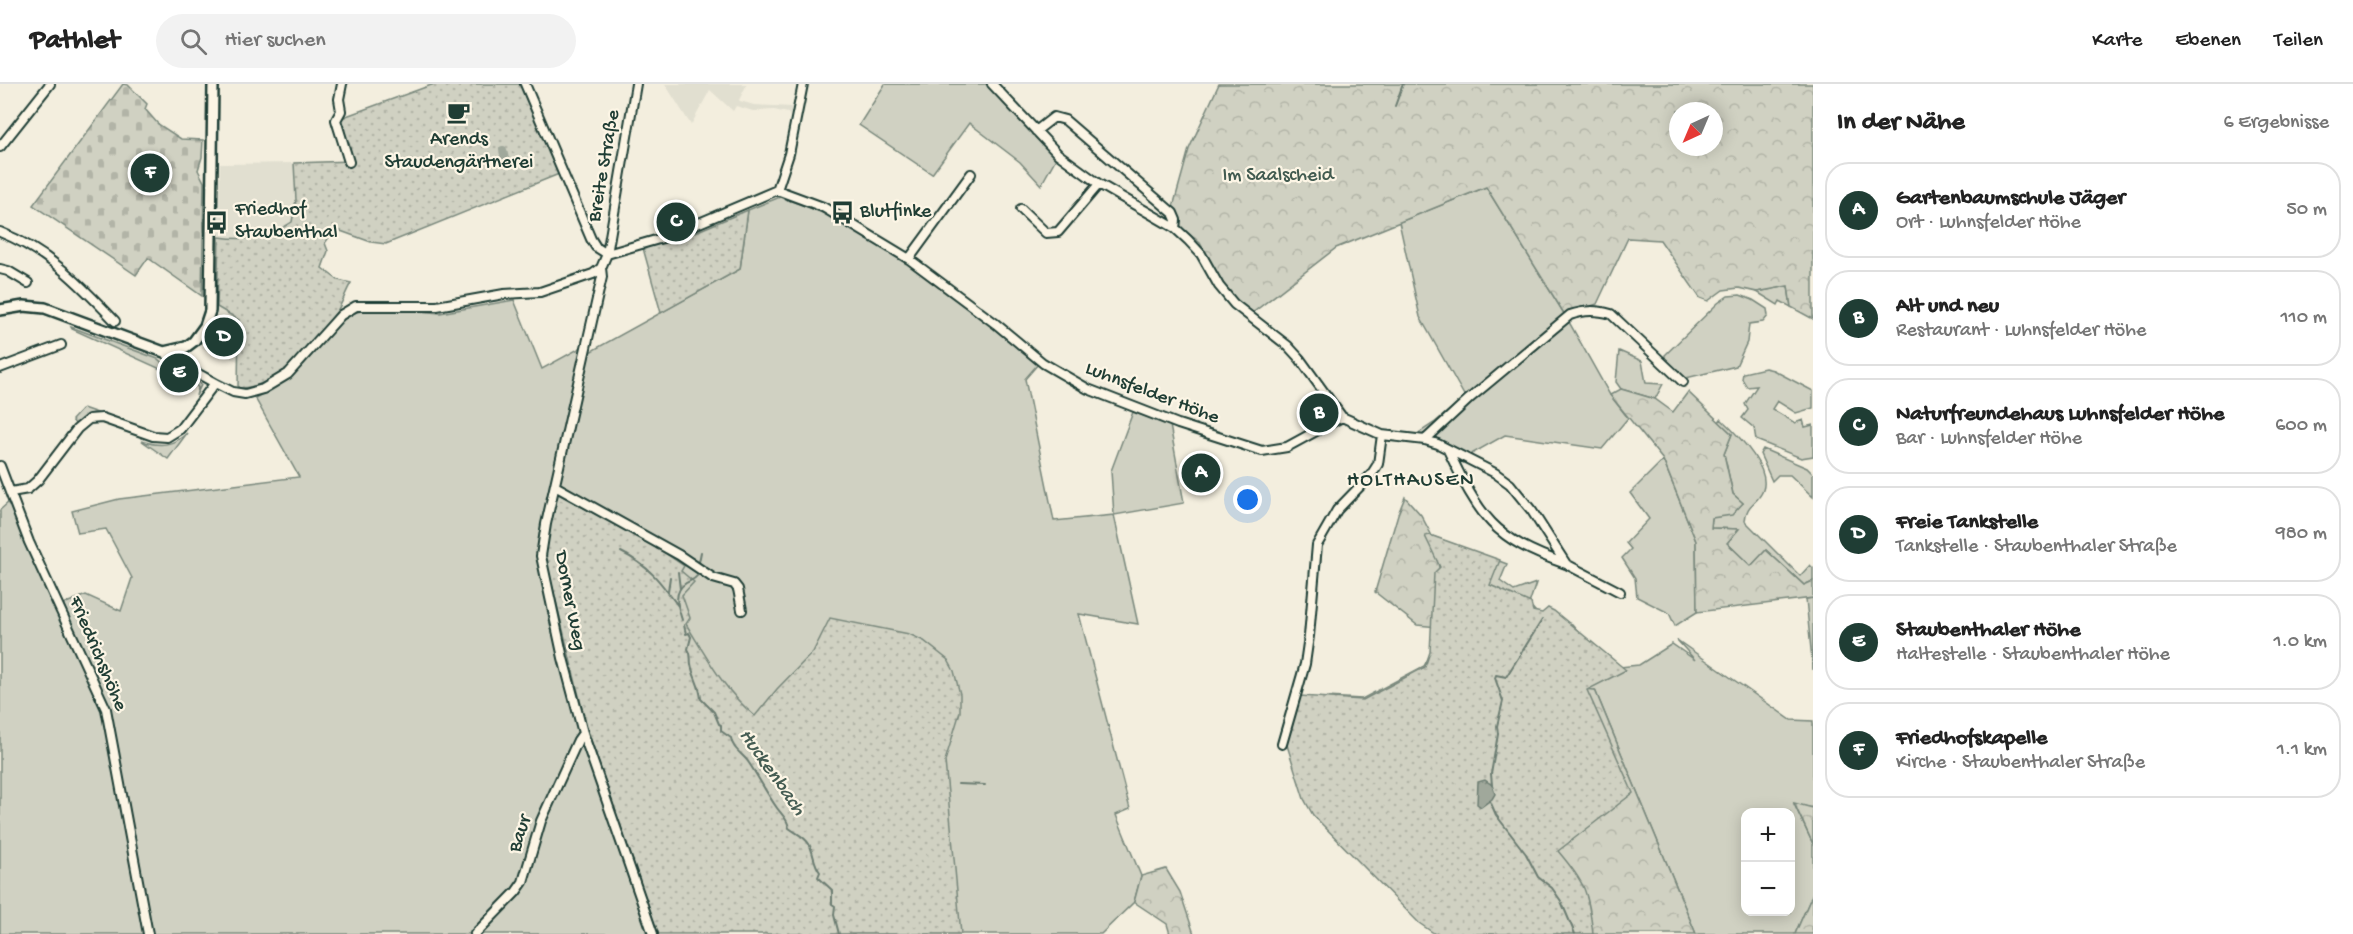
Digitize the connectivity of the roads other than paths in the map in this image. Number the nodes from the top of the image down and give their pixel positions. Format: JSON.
{"nodes":[{"id":1,"x":50,"y":84,"type":"edge"},
{"id":2,"x":213,"y":84,"type":"edge"},
{"id":3,"x":342,"y":84,"type":"edge"},
{"id":4,"x":525,"y":84,"type":"edge"},
{"id":5,"x":636,"y":84,"type":"edge"},
{"id":6,"x":803,"y":84,"type":"edge"},
{"id":7,"x":992,"y":84,"type":"edge"},
{"id":8,"x":1036,"y":131,"type":"junction"},
{"id":9,"x":0,"y":147,"type":"edge"},
{"id":10,"x":349,"y":162,"type":"dead end"},
{"id":11,"x":971,"y":174,"type":"dead end"},
{"id":12,"x":1099,"y":184,"type":"junction"},
{"id":13,"x":777,"y":190,"type":"junction"},
{"id":14,"x":1021,"y":209,"type":"dead end"},
{"id":15,"x":1175,"y":228,"type":"junction"},
{"id":16,"x":0,"y":232,"type":"edge"},
{"id":17,"x":607,"y":254,"type":"junction"},
{"id":18,"x":909,"y":259,"type":"junction"},
{"id":19,"x":601,"y":268,"type":"junction"},
{"id":20,"x":0,"y":269,"type":"edge"},
{"id":21,"x":27,"y":283,"type":"dead end"},
{"id":22,"x":0,"y":310,"type":"edge"},
{"id":23,"x":115,"y":321,"type":"dead end"},
{"id":24,"x":61,"y":345,"type":"dead end"},
{"id":25,"x":164,"y":352,"type":"junction"},
{"id":26,"x":0,"y":368,"type":"edge"},
{"id":27,"x":1683,"y":382,"type":"dead end"},
{"id":28,"x":215,"y":383,"type":"junction"},
{"id":29,"x":1342,"y":417,"type":"junction"},
{"id":30,"x":1382,"y":435,"type":"junction"},
{"id":31,"x":1425,"y":440,"type":"junction"},
{"id":32,"x":1448,"y":449,"type":"junction"},
{"id":33,"x":0,"y":466,"type":"edge"},
{"id":34,"x":555,"y":486,"type":"junction"},
{"id":35,"x":11,"y":492,"type":"junction"},
{"id":36,"x":1566,"y":564,"type":"junction"},
{"id":37,"x":1620,"y":592,"type":"dead end"},
{"id":38,"x":742,"y":610,"type":"dead end"},
{"id":39,"x":583,"y":733,"type":"junction"},
{"id":40,"x":1281,"y":744,"type":"dead end"},
{"id":41,"x":148,"y":934,"type":"edge"},
{"id":42,"x":475,"y":934,"type":"edge"},
{"id":43,"x":653,"y":934,"type":"edge"}],
"edges":[{"from":1,"to":9,"type":"street"},
{"from":2,"to":25,"type":"main road"},
{"from":3,"to":10,"type":"street"},
{"from":4,"to":17,"type":"street"},
{"from":5,"to":17,"type":"street","name":"Breite Straße"},
{"from":6,"to":13,"type":"street"},
{"from":7,"to":8,"type":"street"},
{"from":8,"to":12,"type":"street"},
{"from":8,"to":15,"type":"street"},
{"from":11,"to":18,"type":"street"},
{"from":12,"to":14,"type":"street"},
{"from":12,"to":15,"type":"street"},
{"from":13,"to":17,"type":"street"},
{"from":13,"to":18,"type":"street","name":"Luhnsfelder Höhe"},
{"from":15,"to":29,"type":"street"},
{"from":16,"to":23,"type":"street"},
{"from":17,"to":19,"type":"street","name":"Breite Straße"},
{"from":18,"to":29,"type":"street","name":"Luhnsfelder Höhe"},
{"from":19,"to":28,"type":"street"},
{"from":19,"to":34,"type":"street","name":"Dorner Weg"},
{"from":20,"to":21,"type":"street"},
{"from":22,"to":25,"type":"main road"},
{"from":24,"to":26,"type":"street"},
{"from":25,"to":28,"type":"street"},
{"from":27,"to":31,"type":"street"},
{"from":28,"to":35,"type":"street"},
{"from":29,"to":30,"type":"street"},
{"from":30,"to":31,"type":"street"},
{"from":30,"to":40,"type":"street"},
{"from":31,"to":32,"type":"street"},
{"from":32,"to":36,"type":"street"},
{"from":32,"to":36,"type":"street"},
{"from":33,"to":35,"type":"street","name":"Friedrichshöhe"},
{"from":34,"to":38,"type":"street"},
{"from":34,"to":39,"type":"street","name":"Dorner Weg"},
{"from":35,"to":41,"type":"street","name":"Friedrichshöhe"},
{"from":36,"to":37,"type":"street"},
{"from":39,"to":42,"type":"street","name":"Baur"},
{"from":39,"to":43,"type":"street","name":"Dorner Weg"}]}
